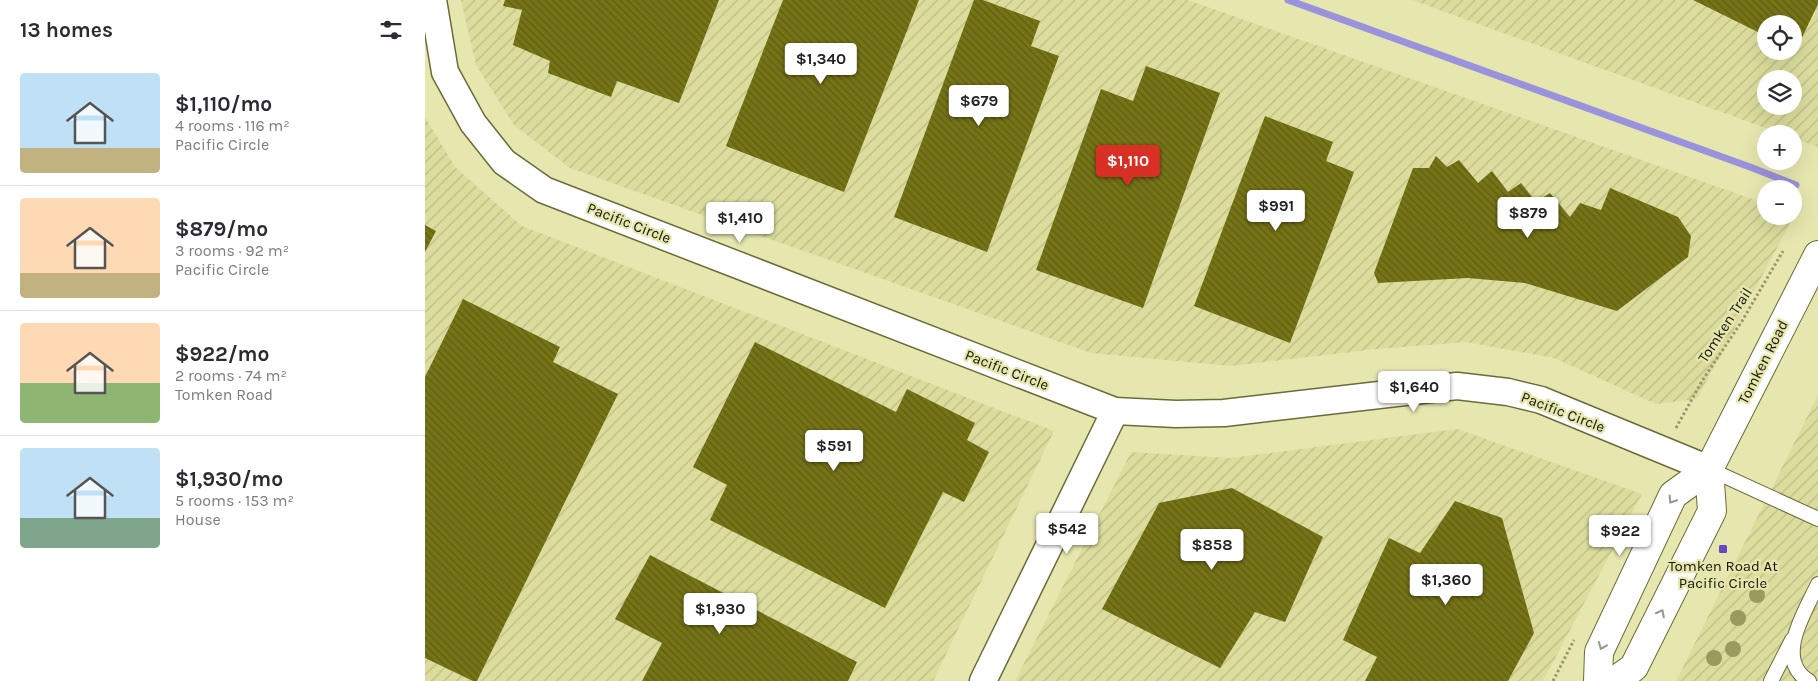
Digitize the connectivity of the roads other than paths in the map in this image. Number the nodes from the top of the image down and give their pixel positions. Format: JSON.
{"nodes":[{"id":1,"x":433,"y":0,"type":"edge"},
{"id":2,"x":1818,"y":255,"type":"edge"},
{"id":3,"x":1115,"y":411,"type":"junction"},
{"id":4,"x":1709,"y":469,"type":"junction"},
{"id":5,"x":1818,"y":518,"type":"edge"},
{"id":6,"x":1818,"y":584,"type":"edge"},
{"id":7,"x":1793,"y":637,"type":"junction"},
{"id":8,"x":983,"y":681,"type":"edge"},
{"id":9,"x":1598,"y":681,"type":"edge"},
{"id":10,"x":1615,"y":681,"type":"edge"},
{"id":11,"x":1771,"y":681,"type":"edge"},
{"id":12,"x":1809,"y":681,"type":"edge"}],
"edges":[{"from":1,"to":3,"type":"street","name":"Pacific Circle"},
{"from":2,"to":4,"type":"main road","name":"Tomken Road"},
{"from":3,"to":4,"type":"street","name":"Pacific Circle"},
{"from":3,"to":8,"type":"street"},
{"from":4,"to":5,"type":"lane"},
{"from":4,"to":9,"type":"main road","name":"Tomken Road","one_way":true},
{"from":10,"to":4,"type":"main road","one_way":true},
{"from":6,"to":7,"type":"lane"},
{"from":7,"to":11,"type":"lane"},
{"from":7,"to":12,"type":"lane"}]}
